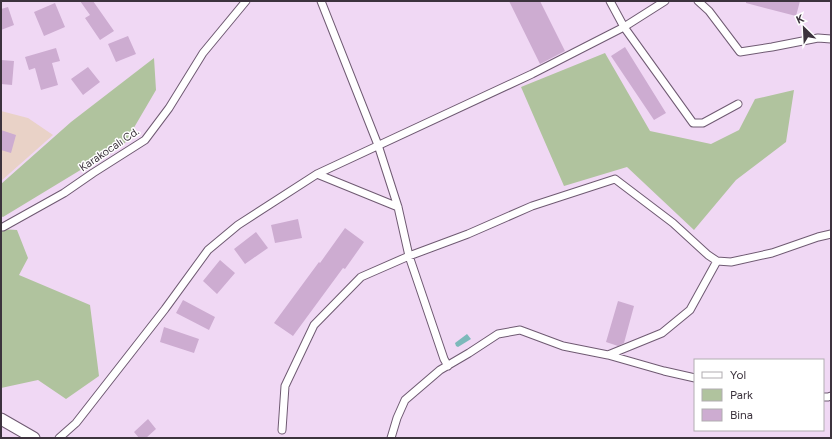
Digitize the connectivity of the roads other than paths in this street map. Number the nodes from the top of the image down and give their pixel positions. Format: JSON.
{"nodes":[{"id":1,"x":246,"y":1,"type":"edge"},
{"id":2,"x":321,"y":1,"type":"edge"},
{"id":3,"x":610,"y":1,"type":"edge"},
{"id":4,"x":665,"y":1,"type":"edge"},
{"id":5,"x":698,"y":1,"type":"edge"},
{"id":6,"x":624,"y":27,"type":"junction"},
{"id":7,"x":831,"y":39,"type":"edge"},
{"id":8,"x":738,"y":104,"type":"dead end"},
{"id":9,"x":378,"y":145,"type":"junction"},
{"id":10,"x":317,"y":174,"type":"junction"},
{"id":11,"x":398,"y":207,"type":"junction"},
{"id":12,"x":1,"y":227,"type":"edge"},
{"id":13,"x":831,"y":234,"type":"edge"},
{"id":14,"x":409,"y":256,"type":"junction"},
{"id":15,"x":717,"y":261,"type":"junction"},
{"id":16,"x":608,"y":356,"type":"junction"},
{"id":17,"x":448,"y":366,"type":"junction"},
{"id":18,"x":694,"y":378,"type":"edge"},
{"id":19,"x":1,"y":419,"type":"edge"},
{"id":20,"x":282,"y":430,"type":"dead end"},
{"id":21,"x":34,"y":438,"type":"edge"},
{"id":22,"x":58,"y":438,"type":"edge"},
{"id":23,"x":390,"y":438,"type":"edge"}],
"edges":[{"from":1,"to":12,"type":"street","name":"Karakocalı Cd."},
{"from":2,"to":9,"type":"street"},
{"from":3,"to":6,"type":"street"},
{"from":4,"to":6,"type":"street"},
{"from":5,"to":7,"type":"street"},
{"from":6,"to":8,"type":"street"},
{"from":6,"to":9,"type":"street"},
{"from":9,"to":10,"type":"street"},
{"from":9,"to":11,"type":"street"},
{"from":10,"to":11,"type":"street"},
{"from":10,"to":22,"type":"street"},
{"from":11,"to":14,"type":"street"},
{"from":13,"to":15,"type":"street"},
{"from":14,"to":15,"type":"street"},
{"from":14,"to":17,"type":"street"},
{"from":14,"to":20,"type":"street"},
{"from":15,"to":16,"type":"street"},
{"from":16,"to":17,"type":"street"},
{"from":16,"to":18,"type":"street"},
{"from":17,"to":23,"type":"street"},
{"from":19,"to":21,"type":"highway"}]}
